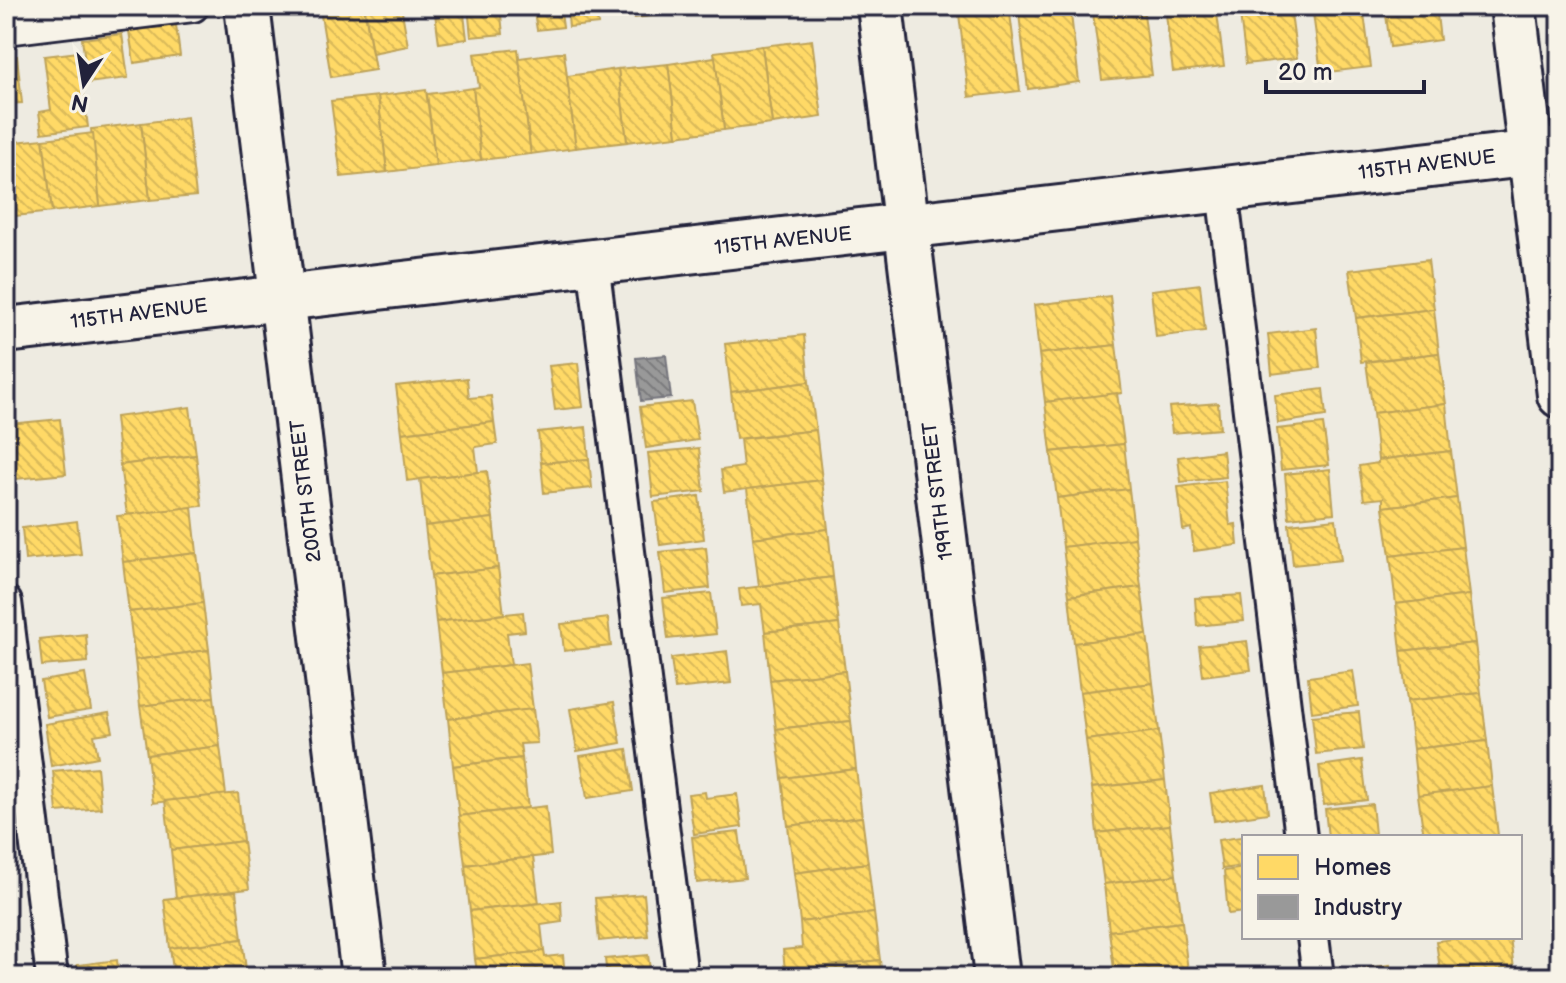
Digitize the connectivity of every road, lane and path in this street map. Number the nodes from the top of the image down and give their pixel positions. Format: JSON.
{"nodes":[{"id":1,"x":193,"y":6,"type":"edge"},
{"id":2,"x":247,"y":6,"type":"edge"},
{"id":3,"x":880,"y":6,"type":"edge"},
{"id":4,"x":1513,"y":6,"type":"edge"},
{"id":5,"x":6,"y":29,"type":"edge"},
{"id":6,"x":1545,"y":151,"type":"edge"},
{"id":7,"x":1222,"y":190,"type":"junction"},
{"id":8,"x":906,"y":227,"type":"junction"},
{"id":9,"x":593,"y":262,"type":"junction"},
{"id":10,"x":282,"y":297,"type":"junction"},
{"id":11,"x":6,"y":330,"type":"edge"},
{"id":12,"x":1560,"y":395,"type":"edge"},
{"id":13,"x":6,"y":602,"type":"edge"},
{"id":14,"x":1301,"y":835,"type":"edge"},
{"id":15,"x":1313,"y":939,"type":"edge"},
{"id":16,"x":52,"y":977,"type":"edge"},
{"id":17,"x":364,"y":977,"type":"edge"},
{"id":18,"x":682,"y":977,"type":"edge"},
{"id":19,"x":997,"y":977,"type":"edge"},
{"id":20,"x":1318,"y":977,"type":"edge"}],
"edges":[{"from":1,"to":5,"type":"lane"},
{"from":2,"to":10,"type":"street","name":"200TH STREET"},
{"from":3,"to":8,"type":"street","name":"199TH STREET"},
{"from":4,"to":6,"type":"street"},
{"from":6,"to":7,"type":"street","name":"115TH AVENUE"},
{"from":6,"to":12,"type":"street"},
{"from":7,"to":8,"type":"street","name":"115TH AVENUE"},
{"from":7,"to":14,"type":"lane"},
{"from":8,"to":9,"type":"street","name":"115TH AVENUE"},
{"from":8,"to":19,"type":"street","name":"199TH STREET"},
{"from":9,"to":10,"type":"street","name":"115TH AVENUE"},
{"from":9,"to":18,"type":"lane"},
{"from":10,"to":11,"type":"street","name":"115TH AVENUE"},
{"from":10,"to":17,"type":"street","name":"200TH STREET"},
{"from":13,"to":16,"type":"lane"},
{"from":15,"to":20,"type":"lane"}]}
